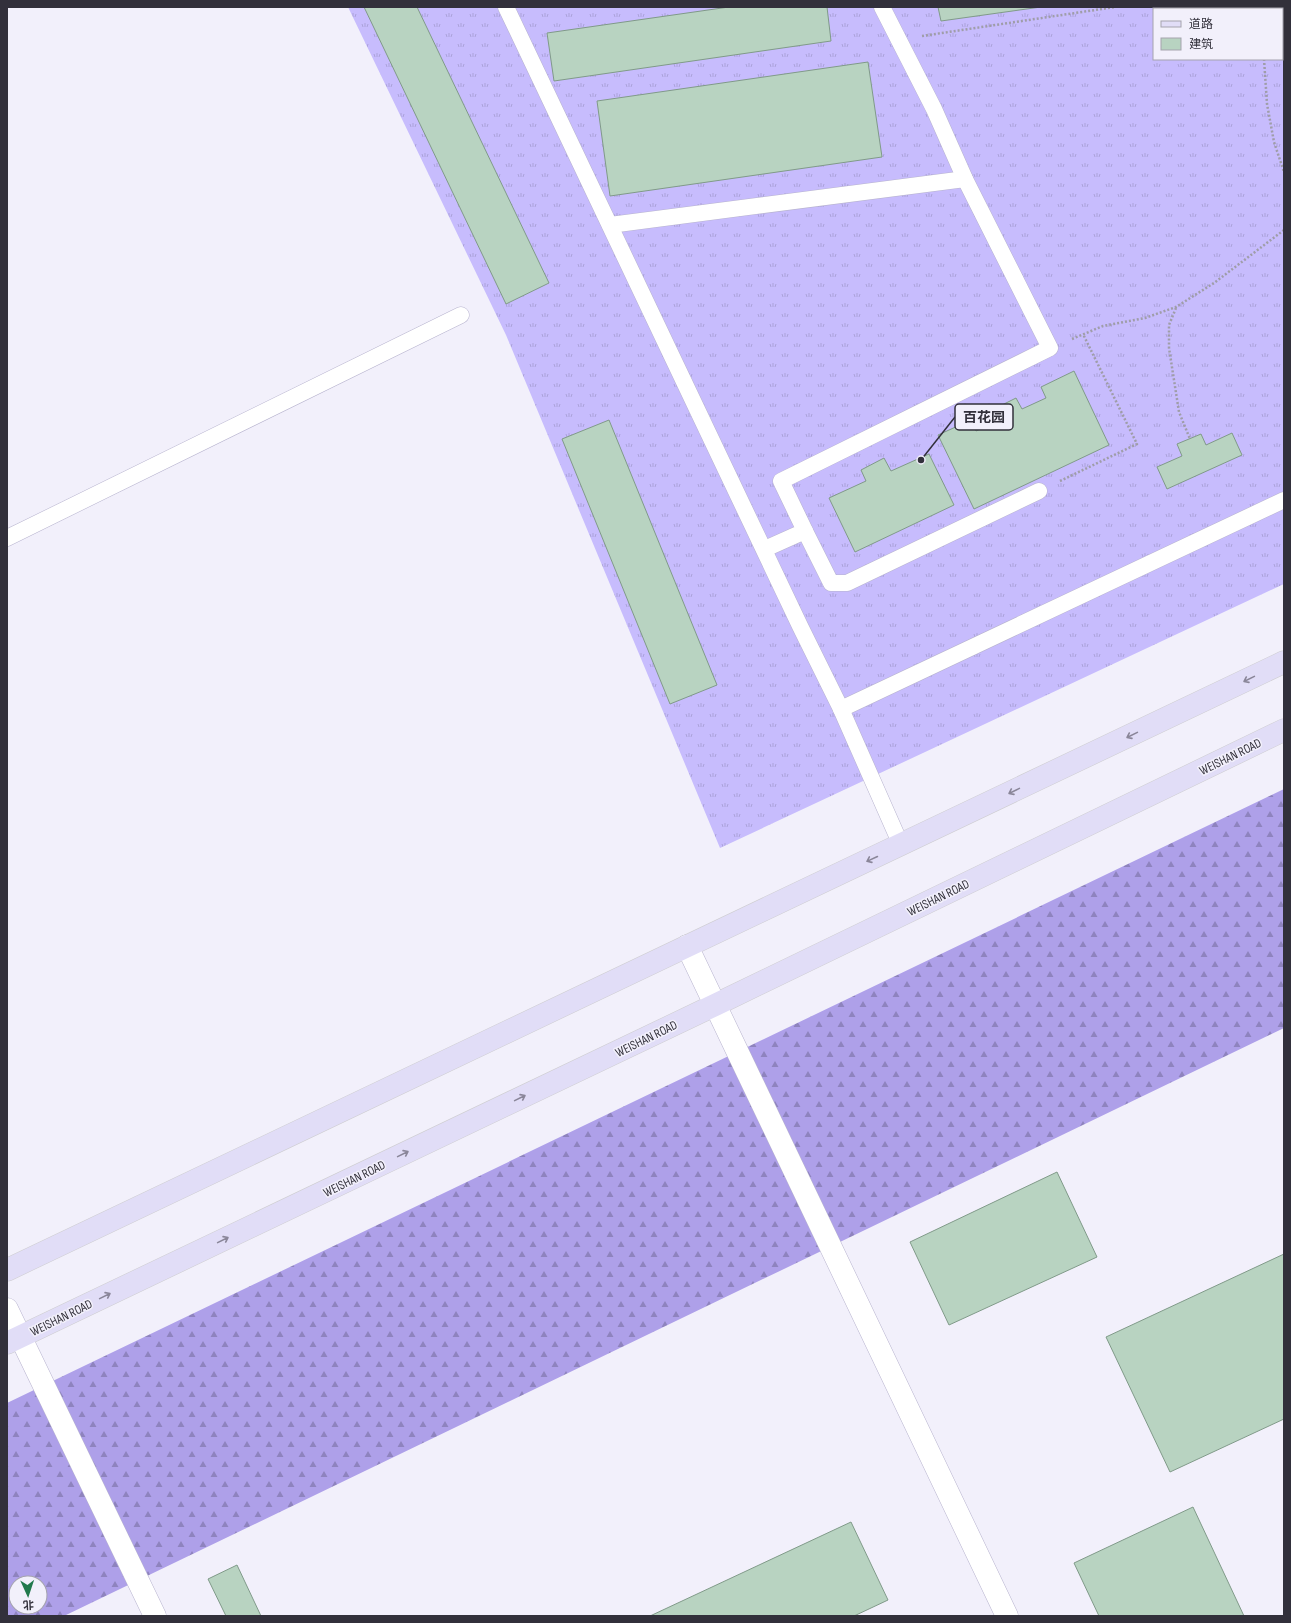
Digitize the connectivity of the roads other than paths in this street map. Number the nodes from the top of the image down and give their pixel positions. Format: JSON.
{"nodes":[{"id":1,"x":506,"y":7,"type":"edge"},
{"id":2,"x":882,"y":7,"type":"edge"},
{"id":3,"x":965,"y":179,"type":"junction"},
{"id":4,"x":610,"y":225,"type":"junction"},
{"id":5,"x":461,"y":315,"type":"dead end"},
{"id":6,"x":1039,"y":491,"type":"road end"},
{"id":7,"x":1284,"y":500,"type":"edge"},
{"id":8,"x":805,"y":532,"type":"junction"},
{"id":9,"x":7,"y":538,"type":"edge"},
{"id":10,"x":765,"y":549,"type":"junction"},
{"id":11,"x":1284,"y":662,"type":"edge"},
{"id":12,"x":841,"y":709,"type":"junction"},
{"id":13,"x":1284,"y":730,"type":"edge"},
{"id":14,"x":901,"y":845,"type":"junction"},
{"id":15,"x":687,"y":946,"type":"junction"},
{"id":16,"x":715,"y":1005,"type":"junction"},
{"id":17,"x":7,"y":1270,"type":"edge"},
{"id":18,"x":7,"y":1308,"type":"edge"},
{"id":19,"x":14,"y":1340,"type":"edge"},
{"id":20,"x":155,"y":1616,"type":"edge"},
{"id":21,"x":1007,"y":1616,"type":"edge"}],
"edges":[{"from":1,"to":4,"type":"lane"},
{"from":2,"to":3,"type":"lane"},
{"from":3,"to":4,"type":"lane"},
{"from":3,"to":8,"type":"lane"},
{"from":4,"to":10,"type":"lane"},
{"from":5,"to":9,"type":"lane"},
{"from":6,"to":8,"type":"lane"},
{"from":7,"to":12,"type":"lane"},
{"from":8,"to":10,"type":"lane"},
{"from":10,"to":12,"type":"lane"},
{"from":11,"to":14,"type":"main road","one_way":true},
{"from":12,"to":14,"type":"lane"},
{"from":13,"to":16,"type":"main road","name":"WEISHAN ROAD"},
{"from":14,"to":15,"type":"main road","one_way":true},
{"from":15,"to":16,"type":"street"},
{"from":15,"to":17,"type":"main road"},
{"from":19,"to":16,"type":"main road","name":"WEISHAN ROAD","one_way":true},
{"from":16,"to":21,"type":"street"},
{"from":18,"to":19,"type":"street"},
{"from":19,"to":20,"type":"street"}]}
